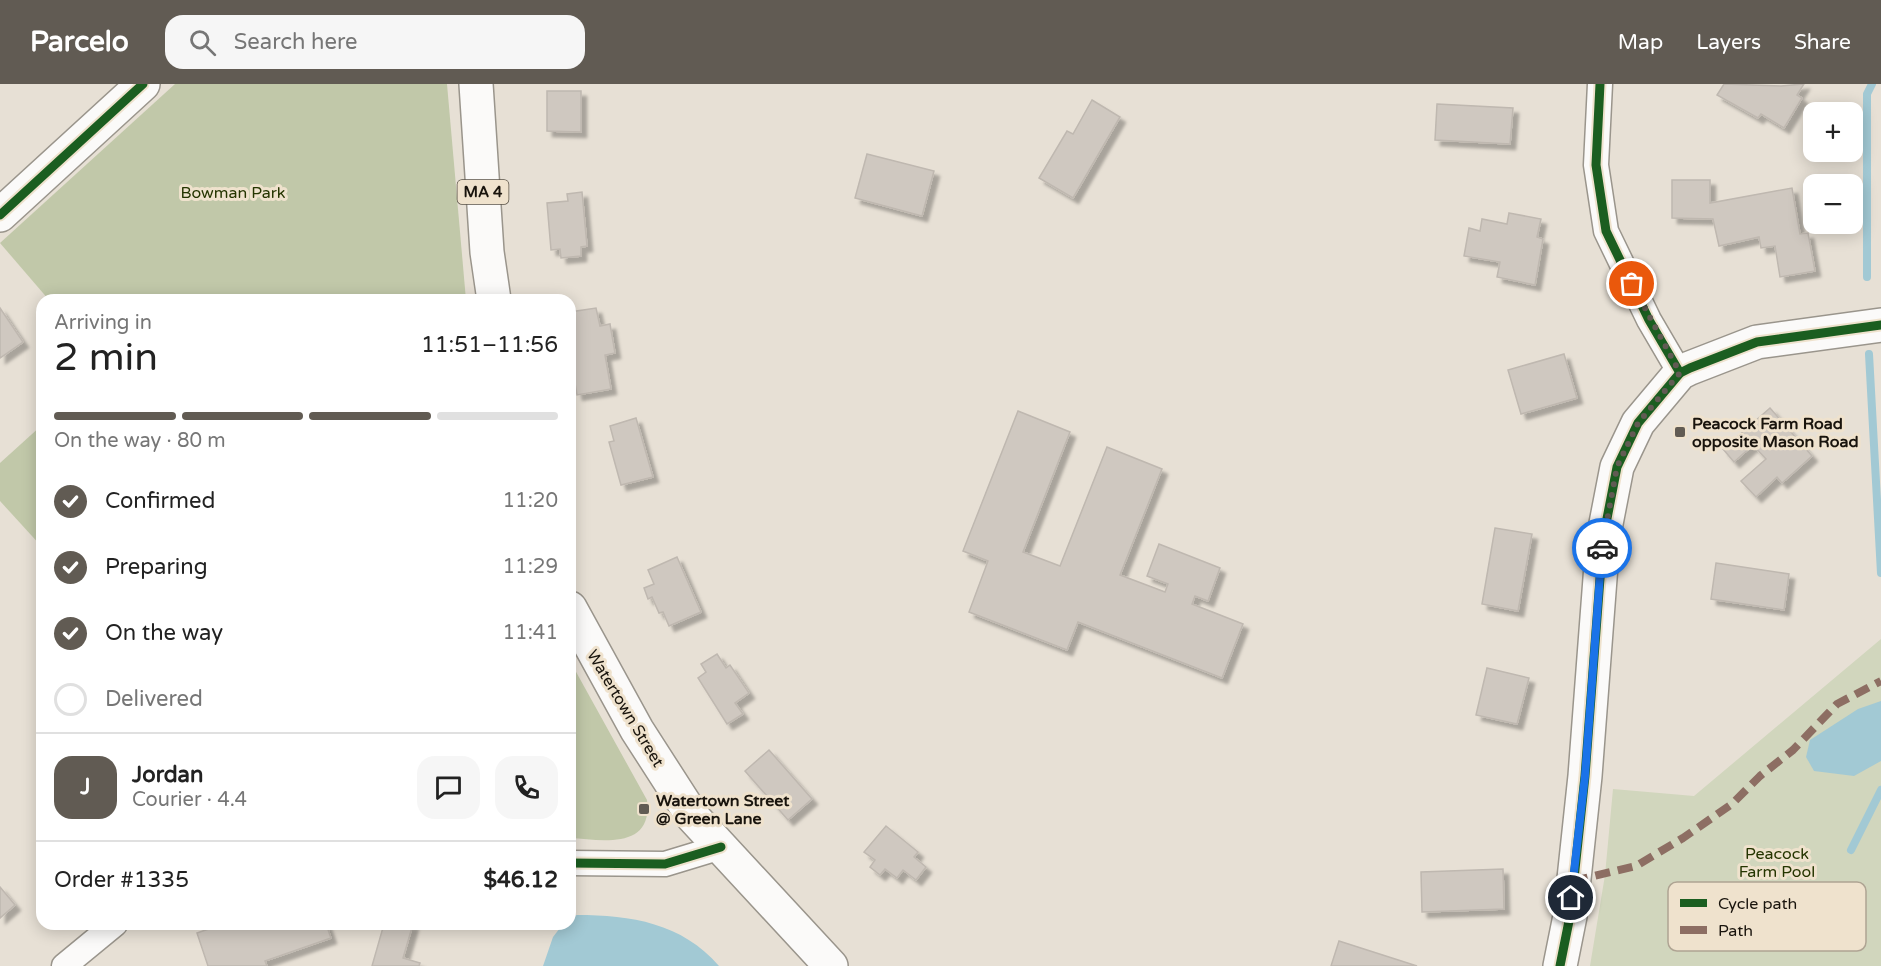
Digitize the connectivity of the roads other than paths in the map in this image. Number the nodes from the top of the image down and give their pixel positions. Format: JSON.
{"nodes":[{"id":1,"x":143,"y":84,"type":"edge"},
{"id":2,"x":476,"y":84,"type":"edge"},
{"id":3,"x":1600,"y":84,"type":"edge"},
{"id":4,"x":0,"y":215,"type":"edge"},
{"id":5,"x":493,"y":294,"type":"edge"},
{"id":6,"x":1881,"y":325,"type":"edge"},
{"id":7,"x":1680,"y":373,"type":"junction"},
{"id":8,"x":576,"y":619,"type":"edge"},
{"id":9,"x":721,"y":847,"type":"junction"},
{"id":10,"x":576,"y":864,"type":"edge"},
{"id":11,"x":108,"y":930,"type":"edge"},
{"id":12,"x":64,"y":966,"type":"edge"},
{"id":13,"x":831,"y":966,"type":"edge"},
{"id":14,"x":1560,"y":966,"type":"edge"}],
"edges":[{"from":1,"to":4,"type":"street"},
{"from":2,"to":5,"type":"street","number":"MA 4"},
{"from":3,"to":7,"type":"street"},
{"from":6,"to":7,"type":"street"},
{"from":7,"to":14,"type":"street"},
{"from":8,"to":9,"type":"street","name":"Watertown Street"},
{"from":9,"to":10,"type":"street"},
{"from":9,"to":13,"type":"street","name":"Watertown Street"},
{"from":11,"to":12,"type":"street"}]}
